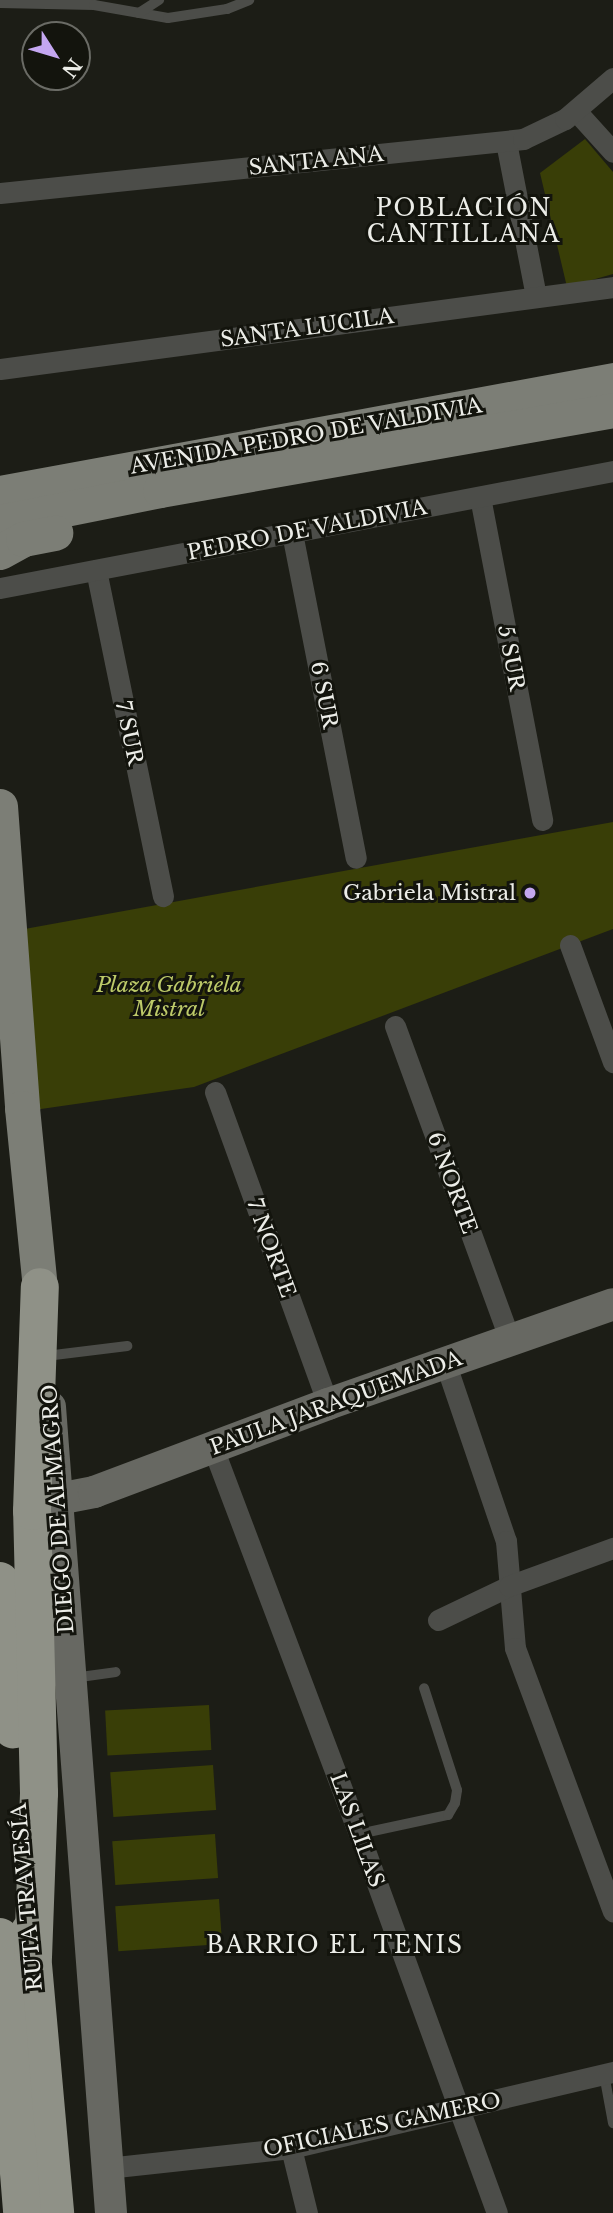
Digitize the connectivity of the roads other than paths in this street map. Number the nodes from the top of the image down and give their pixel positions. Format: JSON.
{"nodes":[{"id":1,"x":159,"y":0,"type":"edge"},
{"id":2,"x":248,"y":0,"type":"edge"},
{"id":3,"x":0,"y":3,"type":"edge"},
{"id":4,"x":139,"y":13,"type":"junction"},
{"id":5,"x":613,"y":78,"type":"edge"},
{"id":6,"x":576,"y":111,"type":"junction"},
{"id":7,"x":506,"y":142,"type":"junction"},
{"id":8,"x":613,"y":152,"type":"edge"},
{"id":9,"x":0,"y":192,"type":"edge"},
{"id":10,"x":613,"y":287,"type":"edge"},
{"id":11,"x":536,"y":298,"type":"junction"},
{"id":12,"x":0,"y":369,"type":"edge"},
{"id":13,"x":613,"y":380,"type":"edge"},
{"id":14,"x":613,"y":410,"type":"edge"},
{"id":15,"x":306,"y":464,"type":"junction"},
{"id":16,"x":613,"y":471,"type":"edge"},
{"id":17,"x":480,"y":497,"type":"junction"},
{"id":18,"x":1,"y":499,"type":"edge"},
{"id":19,"x":292,"y":533,"type":"junction"},
{"id":20,"x":0,"y":552,"type":"edge"},
{"id":21,"x":96,"y":570,"type":"junction"},
{"id":22,"x":0,"y":588,"type":"edge"},
{"id":23,"x":0,"y":806,"type":"edge"},
{"id":24,"x":542,"y":820,"type":"dead end"},
{"id":25,"x":356,"y":858,"type":"dead end"},
{"id":26,"x":163,"y":896,"type":"dead end"},
{"id":27,"x":570,"y":945,"type":"dead end"},
{"id":28,"x":395,"y":1026,"type":"dead end"},
{"id":29,"x":613,"y":1062,"type":"edge"},
{"id":30,"x":215,"y":1092,"type":"dead end"},
{"id":31,"x":40,"y":1287,"type":"junction"},
{"id":32,"x":613,"y":1304,"type":"edge"},
{"id":33,"x":510,"y":1341,"type":"junction"},
{"id":34,"x":127,"y":1346,"type":"dead end"},
{"id":35,"x":46,"y":1356,"type":"junction"},
{"id":36,"x":445,"y":1362,"type":"junction"},
{"id":37,"x":328,"y":1404,"type":"junction"},
{"id":38,"x":213,"y":1448,"type":"junction"},
{"id":39,"x":58,"y":1499,"type":"junction"},
{"id":40,"x":613,"y":1548,"type":"edge"},
{"id":41,"x":0,"y":1581,"type":"edge"},
{"id":42,"x":509,"y":1586,"type":"junction"},
{"id":43,"x":438,"y":1620,"type":"dead end"},
{"id":44,"x":116,"y":1672,"type":"dead end"},
{"id":45,"x":71,"y":1678,"type":"junction"},
{"id":46,"x":424,"y":1688,"type":"dead end"},
{"id":47,"x":359,"y":1834,"type":"junction"},
{"id":48,"x":613,"y":1910,"type":"edge"},
{"id":49,"x":0,"y":1937,"type":"edge"},
{"id":50,"x":33,"y":1957,"type":"junction"},
{"id":51,"x":608,"y":2073,"type":"edge"},
{"id":52,"x":459,"y":2109,"type":"junction"},
{"id":53,"x":613,"y":2123,"type":"edge"},
{"id":54,"x":291,"y":2148,"type":"junction"},
{"id":55,"x":107,"y":2168,"type":"junction"},
{"id":56,"x":22,"y":2213,"type":"edge"},
{"id":57,"x":55,"y":2213,"type":"edge"},
{"id":58,"x":111,"y":2213,"type":"edge"},
{"id":59,"x":307,"y":2213,"type":"edge"},
{"id":60,"x":497,"y":2213,"type":"edge"}],
"edges":[{"from":1,"to":4,"type":"lane"},
{"from":2,"to":4,"type":"lane"},
{"from":3,"to":4,"type":"lane"},
{"from":5,"to":6,"type":"street","name":"SANTA ANA"},
{"from":6,"to":7,"type":"street","name":"SANTA ANA"},
{"from":6,"to":8,"type":"street"},
{"from":7,"to":9,"type":"street","name":"SANTA ANA"},
{"from":7,"to":11,"type":"street"},
{"from":10,"to":11,"type":"street","name":"SANTA LUCILA"},
{"from":11,"to":12,"type":"street","name":"SANTA LUCILA"},
{"from":13,"to":18,"type":"main road","name":"AVENIDA PEDRO DE VALDIVIA"},
{"from":14,"to":15,"type":"main road","name":"AVENIDA PEDRO DE VALDIVIA"},
{"from":15,"to":18,"type":"main road","name":"AVENIDA PEDRO DE VALDIVIA"},
{"from":15,"to":20,"type":"main road"},
{"from":16,"to":17,"type":"street","name":"PEDRO DE VALDIVIA"},
{"from":17,"to":19,"type":"street","name":"PEDRO DE VALDIVIA"},
{"from":17,"to":24,"type":"street","name":"5 SUR"},
{"from":19,"to":21,"type":"street","name":"PEDRO DE VALDIVIA"},
{"from":19,"to":25,"type":"street","name":"6 SUR"},
{"from":21,"to":22,"type":"street","name":"PEDRO DE VALDIVIA"},
{"from":21,"to":26,"type":"street","name":"7 SUR"},
{"from":23,"to":31,"type":"main road","name":"DIEGO DE ALMAGRO"},
{"from":27,"to":29,"type":"street"},
{"from":28,"to":33,"type":"street","name":"6 NORTE"},
{"from":30,"to":37,"type":"street","name":"7 NORTE"},
{"from":31,"to":35,"type":"street","name":"DIEGO DE ALMAGRO"},
{"from":31,"to":50,"type":"highway"},
{"from":32,"to":33,"type":"street","name":"PAULA JARAQUEMADA"},
{"from":33,"to":36,"type":"street","name":"PAULA JARAQUEMADA"},
{"from":34,"to":35,"type":"lane"},
{"from":35,"to":39,"type":"street","name":"DIEGO DE ALMAGRO"},
{"from":36,"to":37,"type":"street","name":"PAULA JARAQUEMADA"},
{"from":36,"to":42,"type":"street"},
{"from":37,"to":38,"type":"street","name":"PAULA JARAQUEMADA"},
{"from":38,"to":39,"type":"street","name":"PAULA JARAQUEMADA"},
{"from":38,"to":47,"type":"street","name":"LAS LILAS"},
{"from":39,"to":45,"type":"street","name":"DIEGO DE ALMAGRO"},
{"from":40,"to":42,"type":"street"},
{"from":41,"to":50,"type":"highway","name":"RUTA TRAVESÍA"},
{"from":42,"to":43,"type":"street"},
{"from":42,"to":48,"type":"street"},
{"from":44,"to":45,"type":"lane"},
{"from":45,"to":55,"type":"street","name":"DIEGO DE ALMAGRO"},
{"from":46,"to":47,"type":"lane"},
{"from":47,"to":52,"type":"street","name":"LAS LILAS"},
{"from":49,"to":56,"type":"highway","name":"RUTA TRAVESÍA"},
{"from":50,"to":57,"type":"highway","name":"RUTA TRAVESÍA"},
{"from":51,"to":52,"type":"street","name":"OFICIALES GAMERO"},
{"from":51,"to":53,"type":"lane"},
{"from":52,"to":54,"type":"street","name":"OFICIALES GAMERO"},
{"from":52,"to":60,"type":"street","name":"LAS LILAS"},
{"from":54,"to":55,"type":"street","name":"OFICIALES GAMERO"},
{"from":54,"to":59,"type":"street"},
{"from":55,"to":58,"type":"street","name":"DIEGO DE ALMAGRO"}]}
